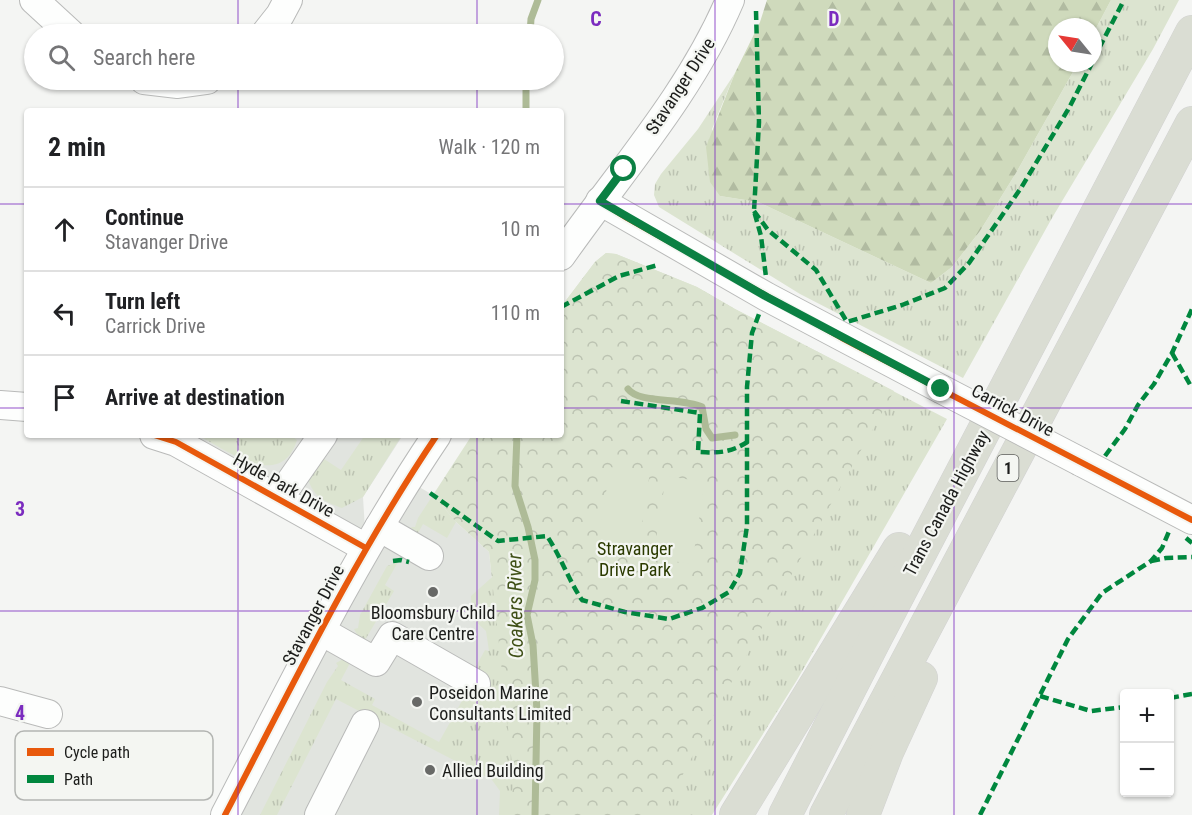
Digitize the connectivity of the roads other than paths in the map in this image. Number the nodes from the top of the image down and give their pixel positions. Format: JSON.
{"nodes":[{"id":1,"x":34,"y":0,"type":"edge"},
{"id":2,"x":288,"y":0,"type":"edge"},
{"id":3,"x":730,"y":0,"type":"edge"},
{"id":4,"x":60,"y":24,"type":"edge"},
{"id":5,"x":273,"y":24,"type":"edge"},
{"id":6,"x":1192,"y":32,"type":"edge"},
{"id":7,"x":1192,"y":123,"type":"edge"},
{"id":8,"x":600,"y":201,"type":"junction"},
{"id":9,"x":1131,"y":237,"type":"junction"},
{"id":10,"x":564,"y":252,"type":"edge"},
{"id":11,"x":1050,"y":305,"type":"junction"},
{"id":12,"x":0,"y":405,"type":"edge"},
{"id":13,"x":24,"y":407,"type":"edge"},
{"id":14,"x":163,"y":438,"type":"edge"},
{"id":15,"x":321,"y":438,"type":"edge"},
{"id":16,"x":435,"y":438,"type":"edge"},
{"id":17,"x":279,"y":498,"type":"junction"},
{"id":18,"x":1192,"y":520,"type":"edge"},
{"id":19,"x":372,"y":537,"type":"junction"},
{"id":20,"x":429,"y":556,"type":"dead end"},
{"id":21,"x":321,"y":631,"type":"junction"},
{"id":22,"x":476,"y":684,"type":"dead end"},
{"id":23,"x":0,"y":701,"type":"edge"},
{"id":24,"x":48,"y":714,"type":"dead end"},
{"id":25,"x":365,"y":724,"type":"dead end"},
{"id":26,"x":225,"y":815,"type":"edge"},
{"id":27,"x":319,"y":815,"type":"edge"},
{"id":28,"x":736,"y":815,"type":"edge"},
{"id":29,"x":785,"y":815,"type":"edge"},
{"id":30,"x":826,"y":815,"type":"edge"},
{"id":31,"x":863,"y":815,"type":"edge"}],
"edges":[{"from":1,"to":4,"type":"street"},
{"from":2,"to":5,"type":"street"},
{"from":3,"to":8,"type":"street","name":"Stavanger Drive"},
{"from":6,"to":11,"type":"highway","name":"Trans Canada Highway","number":"1"},
{"from":7,"to":9,"type":"highway","number":"1"},
{"from":8,"to":10,"type":"street","name":"Stavanger Drive"},
{"from":8,"to":18,"type":"street","name":"Carrick Drive","bridge":true},
{"from":9,"to":30,"type":"highway","number":"1"},
{"from":9,"to":31,"type":"highway"},
{"from":11,"to":28,"type":"highway"},
{"from":11,"to":29,"type":"highway","name":"Trans Canada Highway","number":"1"},
{"from":12,"to":13,"type":"street"},
{"from":14,"to":17,"type":"street","name":"Hyde Park Drive"},
{"from":15,"to":17,"type":"street"},
{"from":16,"to":19,"type":"street","name":"Stavanger Drive"},
{"from":17,"to":19,"type":"street","name":"Hyde Park Drive"},
{"from":19,"to":20,"type":"street","name":"Hyde Park Drive"},
{"from":19,"to":21,"type":"street","name":"Stavanger Drive"},
{"from":21,"to":22,"type":"street"},
{"from":21,"to":26,"type":"street","name":"Stavanger Drive"},
{"from":23,"to":24,"type":"street"},
{"from":25,"to":27,"type":"street"}]}
